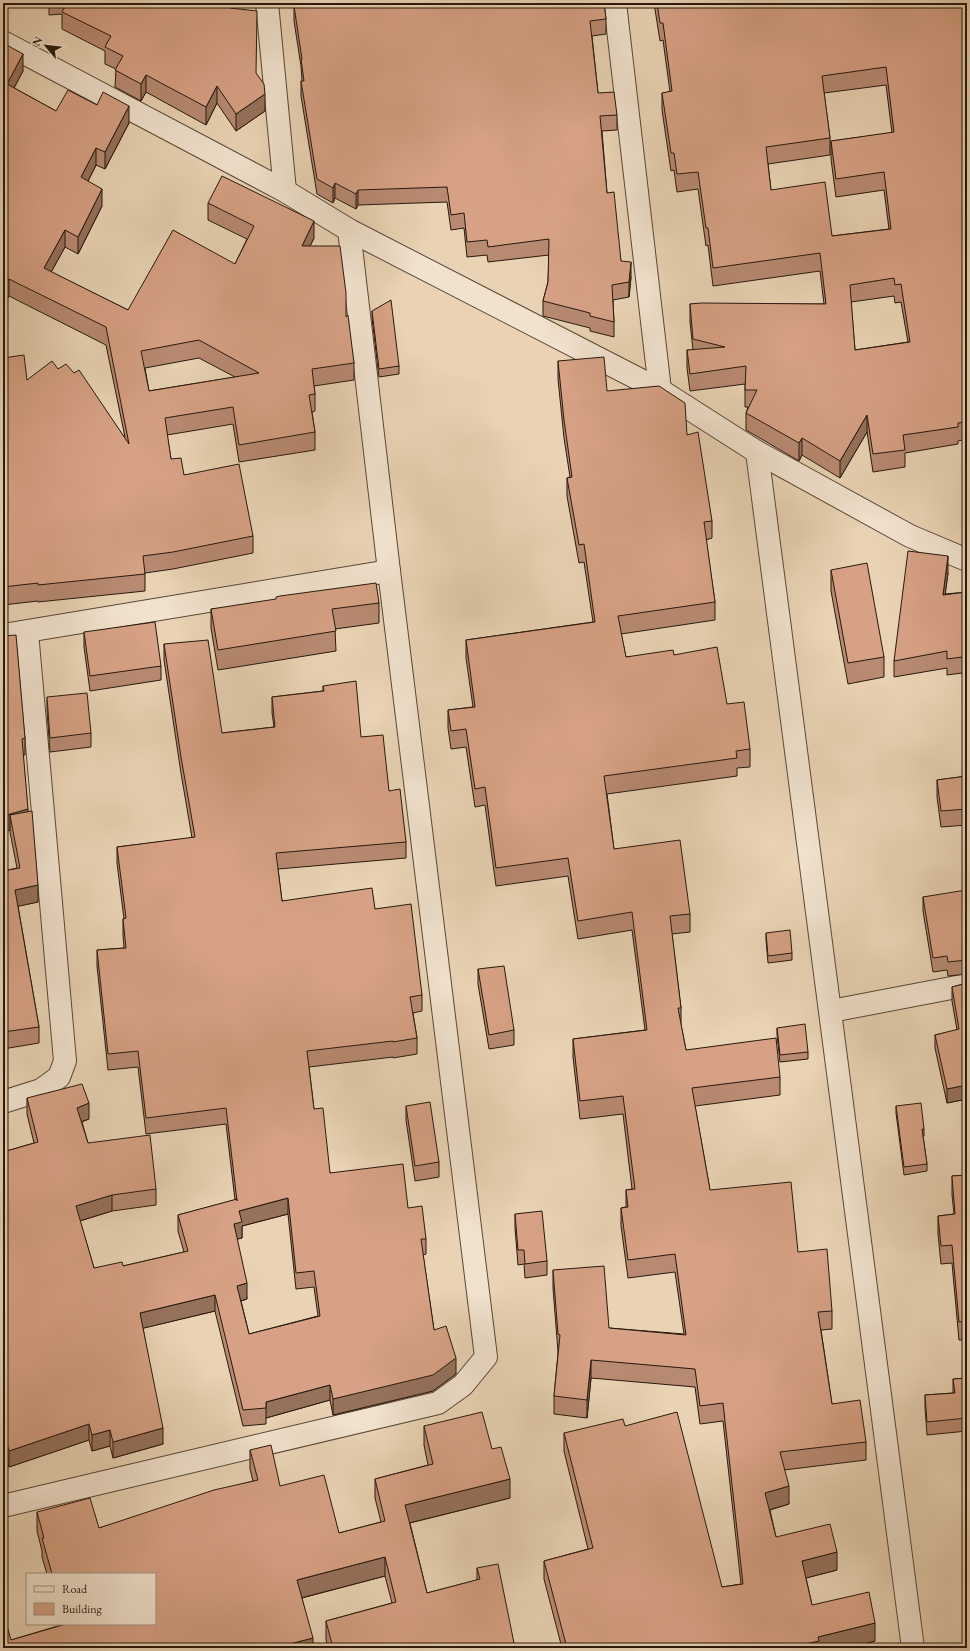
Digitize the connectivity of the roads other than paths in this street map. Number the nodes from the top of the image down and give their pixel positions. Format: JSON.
{"nodes":[{"id":1,"x":267,"y":3,"type":"edge"},
{"id":2,"x":615,"y":3,"type":"edge"},
{"id":3,"x":3,"y":42,"type":"edge"},
{"id":4,"x":285,"y":191,"type":"junction"},
{"id":5,"x":349,"y":230,"type":"junction"},
{"id":6,"x":660,"y":390,"type":"junction"},
{"id":7,"x":757,"y":452,"type":"junction"},
{"id":8,"x":967,"y":560,"type":"edge"},
{"id":9,"x":389,"y":571,"type":"junction"},
{"id":10,"x":27,"y":632,"type":"junction"},
{"id":11,"x":3,"y":635,"type":"edge"},
{"id":12,"x":967,"y":985,"type":"edge"},
{"id":13,"x":831,"y":1011,"type":"junction"},
{"id":14,"x":3,"y":1102,"type":"edge"},
{"id":15,"x":3,"y":1506,"type":"edge"},
{"id":16,"x":913,"y":1648,"type":"edge"}],
"edges":[{"from":1,"to":4,"type":"street"},
{"from":2,"to":6,"type":"street"},
{"from":3,"to":4,"type":"street"},
{"from":4,"to":5,"type":"street"},
{"from":5,"to":6,"type":"street"},
{"from":5,"to":9,"type":"street"},
{"from":6,"to":7,"type":"street"},
{"from":7,"to":8,"type":"street"},
{"from":7,"to":13,"type":"street"},
{"from":9,"to":10,"type":"street"},
{"from":9,"to":15,"type":"street"},
{"from":10,"to":11,"type":"street"},
{"from":10,"to":14,"type":"street"},
{"from":12,"to":13,"type":"street"},
{"from":13,"to":16,"type":"street"}]}
